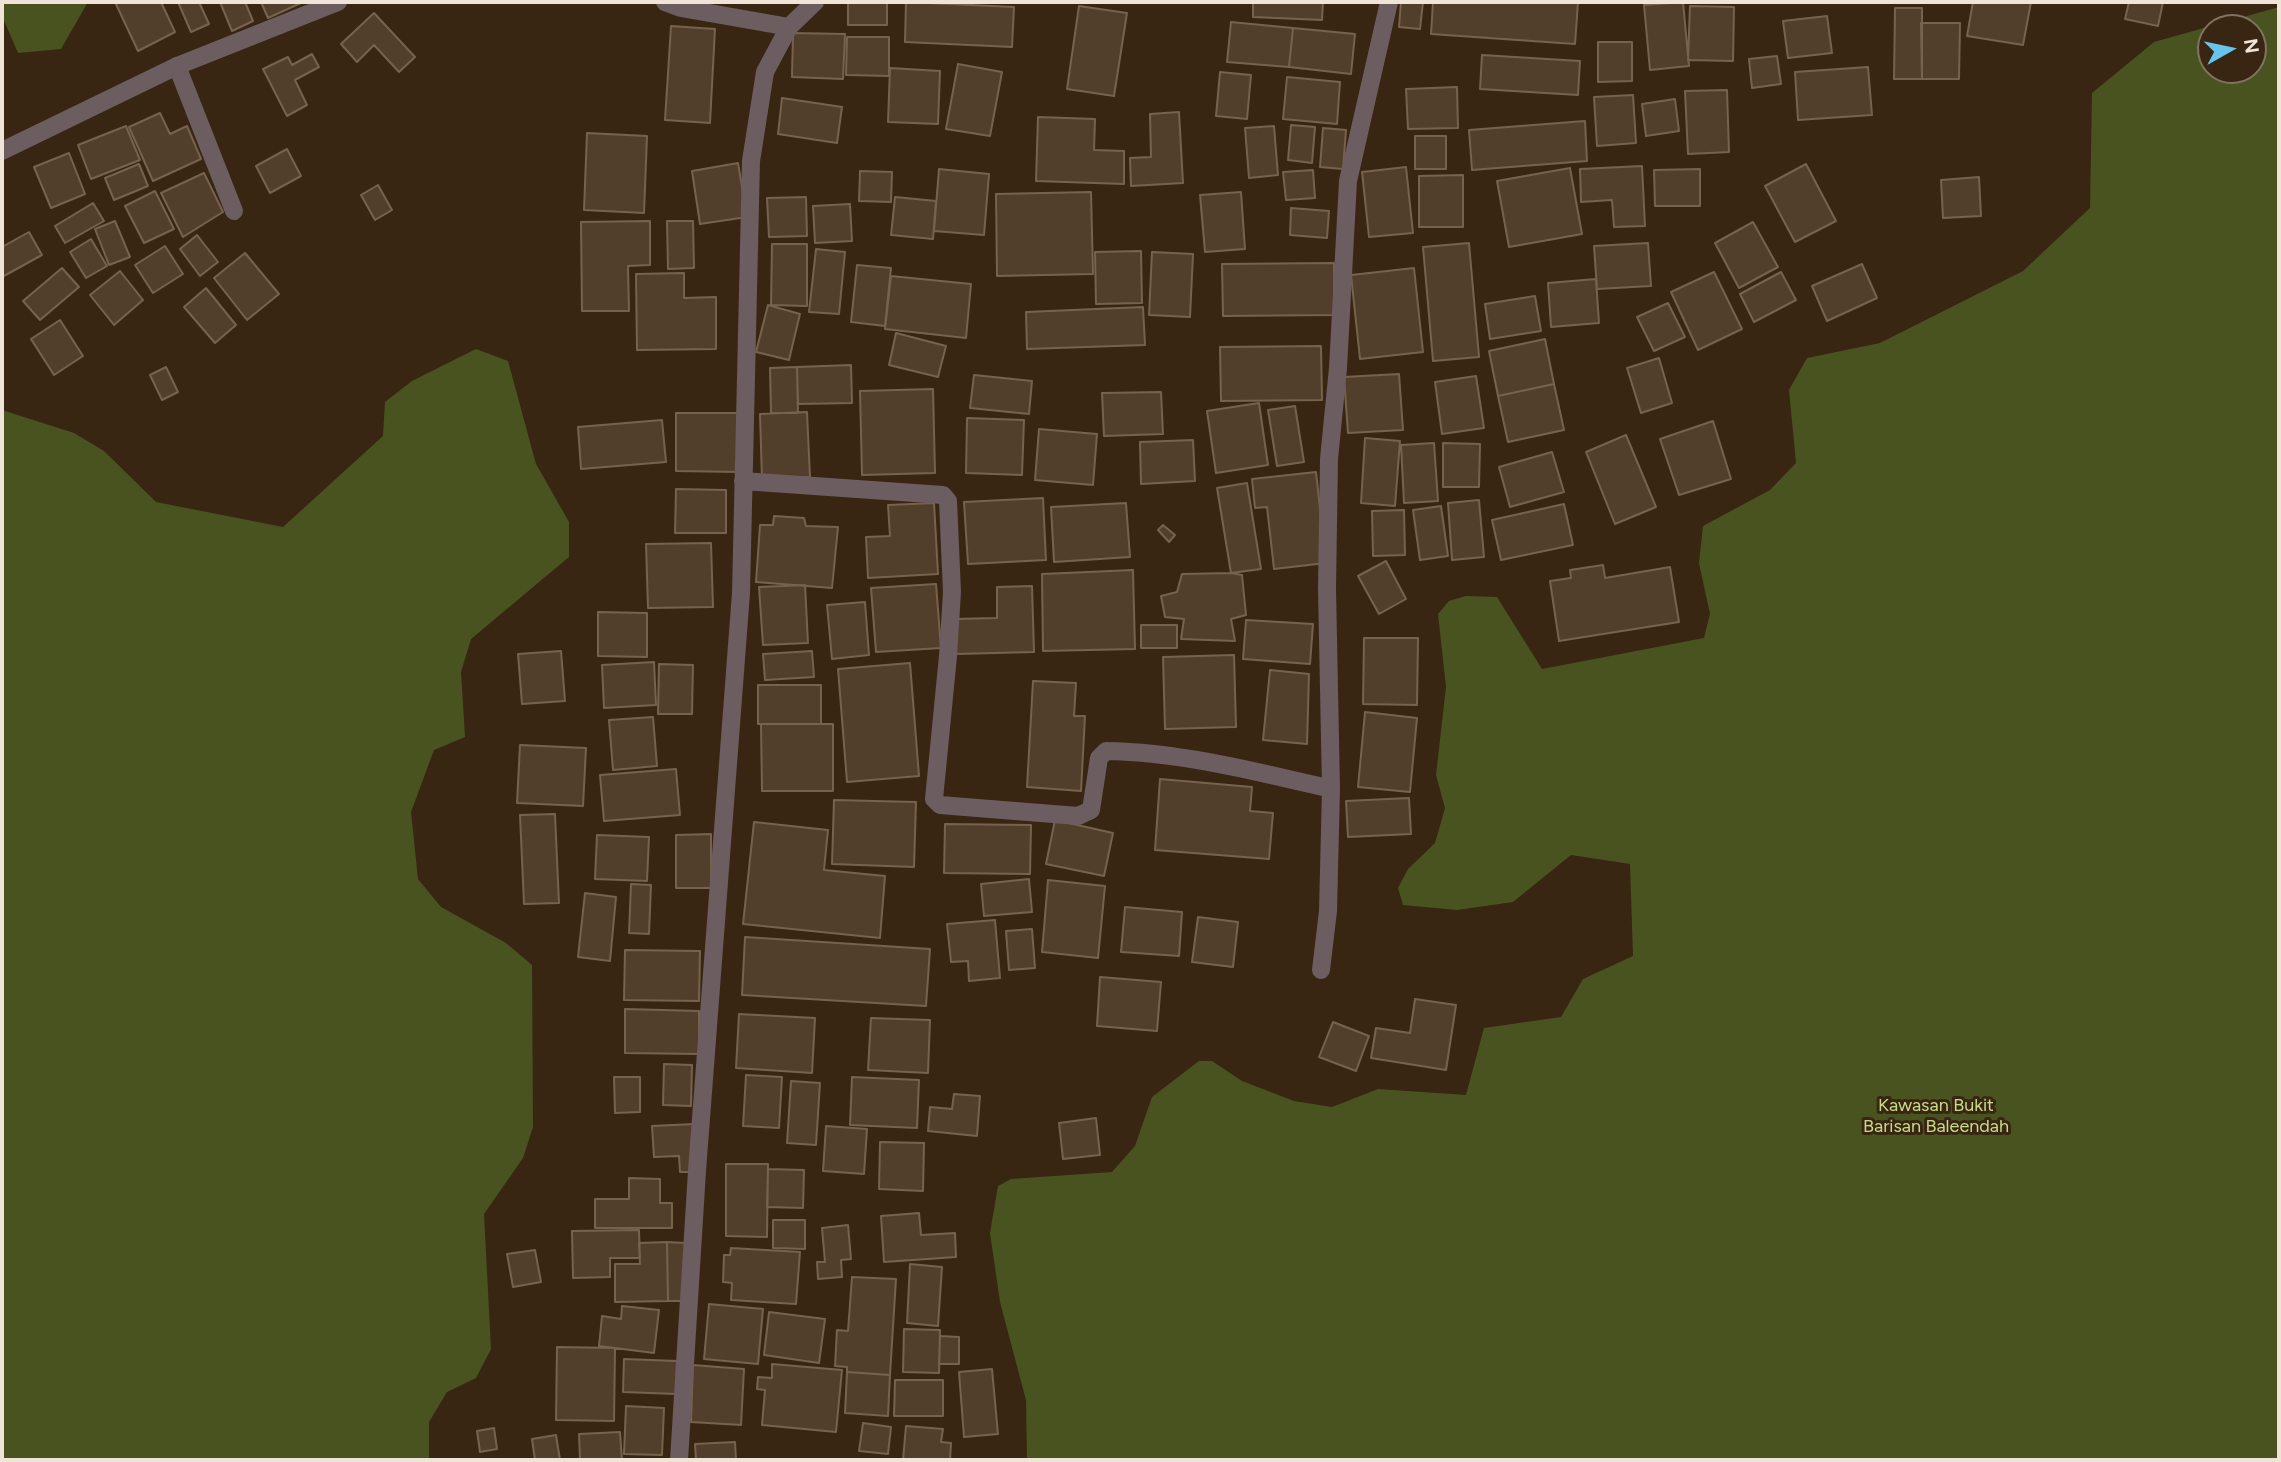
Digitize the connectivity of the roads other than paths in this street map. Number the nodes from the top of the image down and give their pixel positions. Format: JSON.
{"nodes":[{"id":1,"x":338,"y":2,"type":"edge"},
{"id":2,"x":665,"y":2,"type":"edge"},
{"id":3,"x":815,"y":2,"type":"edge"},
{"id":4,"x":1389,"y":2,"type":"edge"},
{"id":5,"x":789,"y":27,"type":"junction"},
{"id":6,"x":177,"y":66,"type":"junction"},
{"id":7,"x":2,"y":151,"type":"edge"},
{"id":8,"x":234,"y":211,"type":"dead end"},
{"id":9,"x":743,"y":481,"type":"junction"},
{"id":10,"x":1331,"y":789,"type":"junction"},
{"id":11,"x":1321,"y":970,"type":"dead end"},
{"id":12,"x":678,"y":1460,"type":"edge"}],
"edges":[{"from":1,"to":6,"type":"street"},
{"from":2,"to":5,"type":"street"},
{"from":3,"to":5,"type":"street"},
{"from":4,"to":10,"type":"street"},
{"from":5,"to":9,"type":"street"},
{"from":6,"to":7,"type":"street"},
{"from":6,"to":8,"type":"street"},
{"from":9,"to":10,"type":"street"},
{"from":9,"to":12,"type":"street"},
{"from":10,"to":11,"type":"street"}]}
